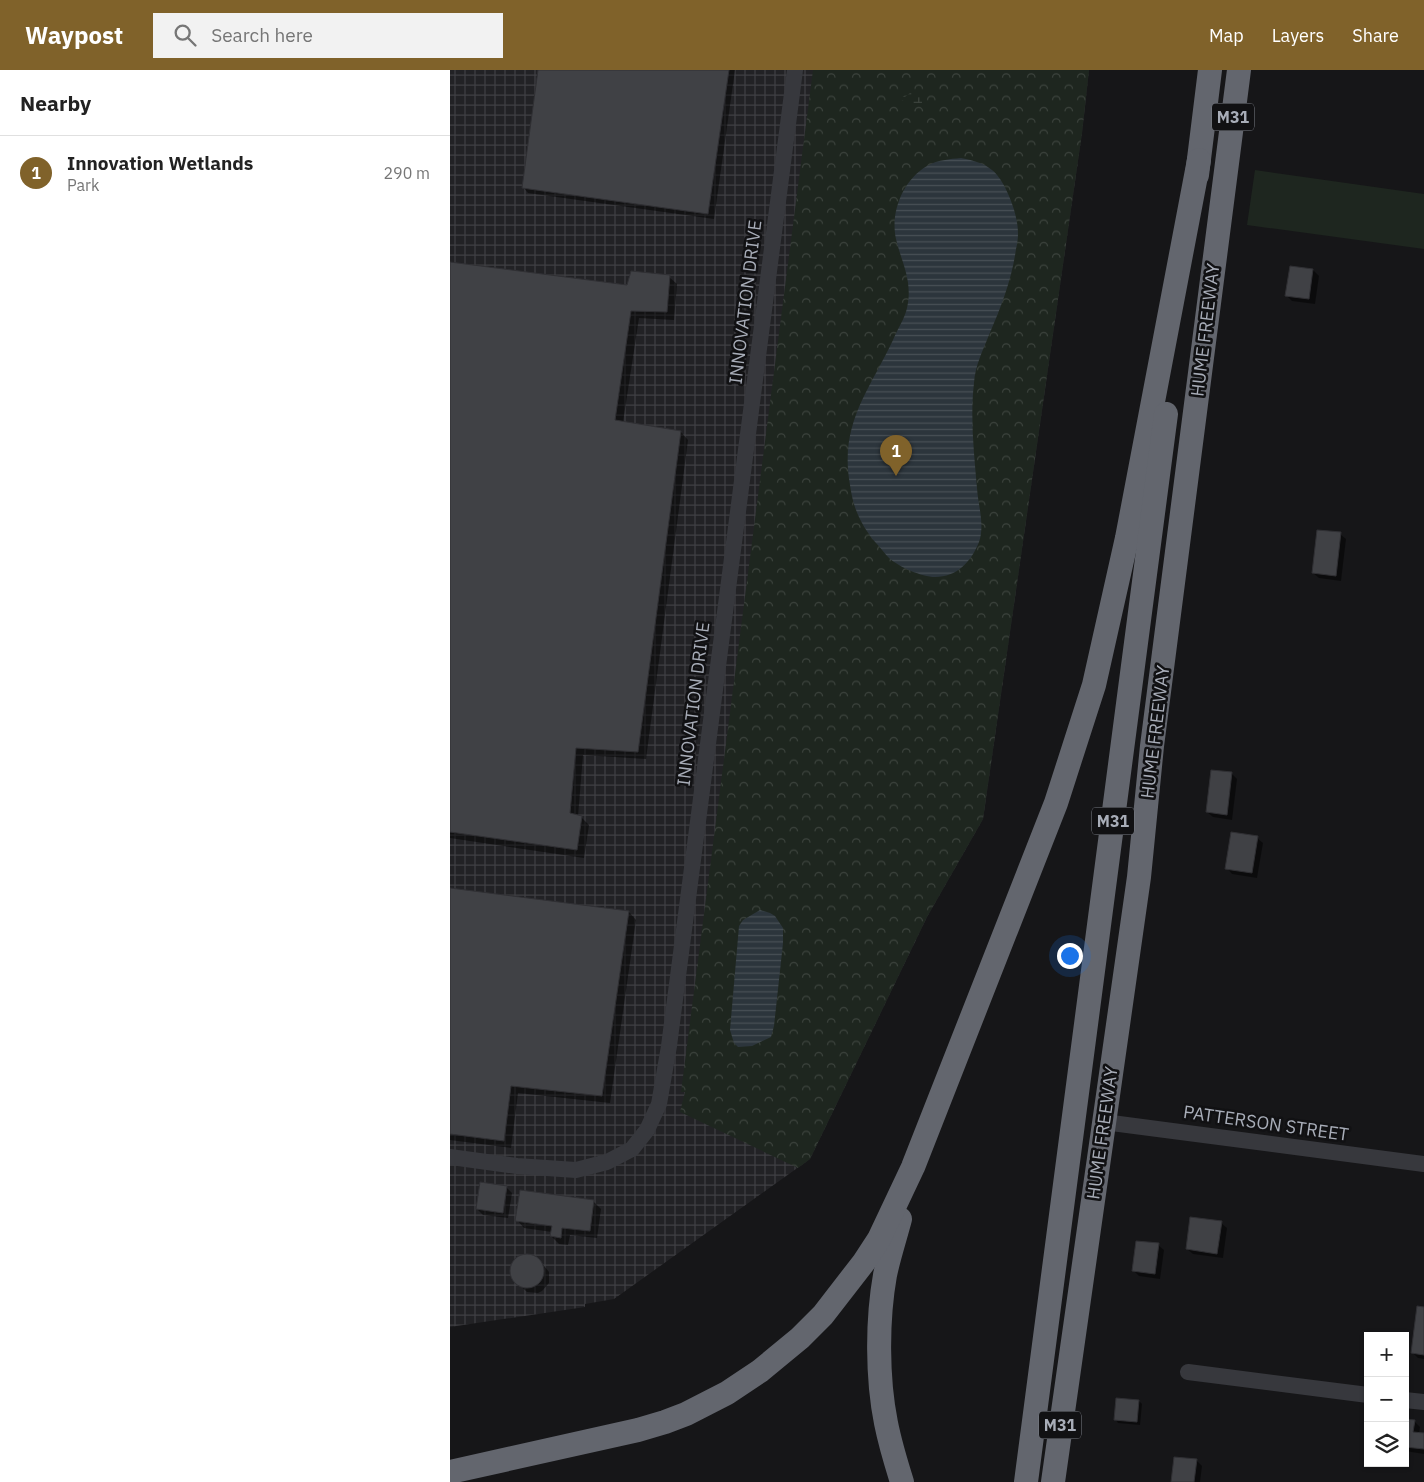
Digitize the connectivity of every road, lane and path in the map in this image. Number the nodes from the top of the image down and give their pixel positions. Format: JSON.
{"nodes":[{"id":1,"x":795,"y":70,"type":"edge"},
{"id":2,"x":1210,"y":70,"type":"edge"},
{"id":3,"x":1239,"y":70,"type":"edge"},
{"id":4,"x":1199,"y":160,"type":"junction"},
{"id":5,"x":1104,"y":1122,"type":"junction"},
{"id":6,"x":450,"y":1157,"type":"edge"},
{"id":7,"x":1424,"y":1164,"type":"edge"},
{"id":8,"x":914,"y":1167,"type":"junction"},
{"id":9,"x":1068,"y":1368,"type":"junction"},
{"id":10,"x":1188,"y":1372,"type":"dead end"},
{"id":11,"x":1364,"y":1394,"type":"edge"},
{"id":12,"x":1409,"y":1400,"type":"edge"},
{"id":13,"x":1424,"y":1402,"type":"edge"},
{"id":14,"x":541,"y":1452,"type":"junction"},
{"id":15,"x":450,"y":1472,"type":"edge"},
{"id":16,"x":450,"y":1477,"type":"edge"},
{"id":17,"x":902,"y":1482,"type":"edge"},
{"id":18,"x":1026,"y":1482,"type":"edge"},
{"id":19,"x":1053,"y":1482,"type":"edge"},
{"id":20,"x":1064,"y":1482,"type":"edge"}],
"edges":[{"from":1,"to":6,"type":"street","name":"INNOVATION DRIVE"},
{"from":2,"to":4,"type":"highway","name":"HUME FREEWAY","number":"M31"},
{"from":3,"to":5,"type":"highway","name":"HUME FREEWAY","number":"M31"},
{"from":4,"to":8,"type":"highway"},
{"from":4,"to":18,"type":"highway","name":"HUME FREEWAY","number":"M31"},
{"from":5,"to":7,"type":"street","name":"PATTERSON STREET"},
{"from":5,"to":9,"type":"highway","name":"HUME FREEWAY","number":"M31"},
{"from":8,"to":14,"type":"highway"},
{"from":8,"to":17,"type":"highway"},
{"from":9,"to":19,"type":"highway","name":"HUME FREEWAY","number":"M31"},
{"from":9,"to":20,"type":"highway"},
{"from":10,"to":11,"type":"street"},
{"from":12,"to":13,"type":"street"},
{"from":14,"to":15,"type":"highway"},
{"from":14,"to":16,"type":"highway"}]}
